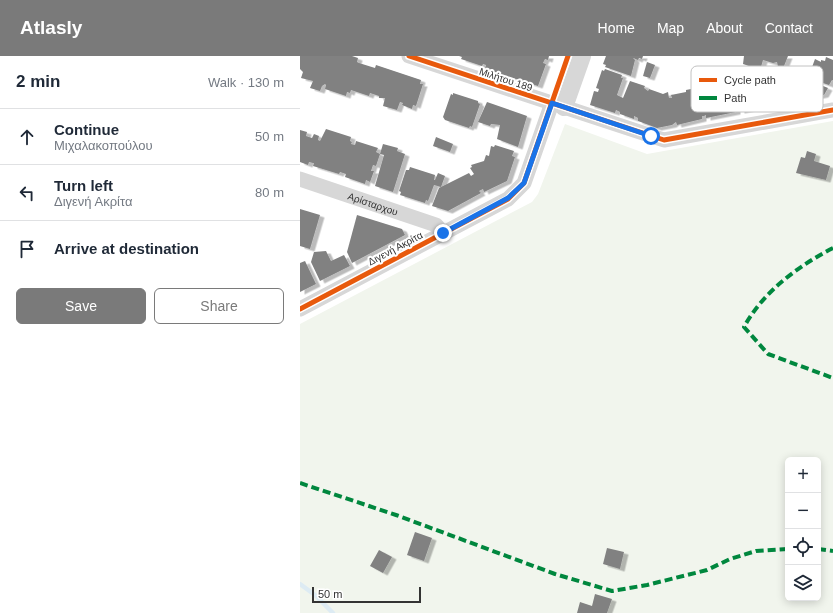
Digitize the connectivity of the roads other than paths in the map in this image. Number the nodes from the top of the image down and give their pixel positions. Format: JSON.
{"nodes":[{"id":1,"x":409,"y":56,"type":"edge"},
{"id":2,"x":568,"y":56,"type":"edge"},
{"id":3,"x":582,"y":56,"type":"edge"},
{"id":4,"x":558,"y":105,"type":"junction"},
{"id":5,"x":833,"y":110,"type":"edge"},
{"id":6,"x":822,"y":112,"type":"edge"},
{"id":7,"x":823,"y":112,"type":"edge"},
{"id":8,"x":300,"y":179,"type":"edge"},
{"id":9,"x":443,"y":233,"type":"junction"},
{"id":10,"x":300,"y":309,"type":"edge"}],
"edges":[{"from":1,"to":4,"type":"street","name":"Μιλήτου 189"},
{"from":2,"to":4,"type":"street","name":"Διγενή Ακρίτα"},
{"from":3,"to":4,"type":"street","name":"Διγενή Ακρίτα"},
{"from":4,"to":6,"type":"street","name":"Μιλήτου 189"},
{"from":4,"to":9,"type":"street","name":"Διγενή Ακρίτα"},
{"from":5,"to":7,"type":"street","name":"Μιλήτου 189"},
{"from":8,"to":9,"type":"street","name":"Αρίσταρχου"},
{"from":9,"to":10,"type":"street","name":"Διγενή Ακρίτα"}]}
